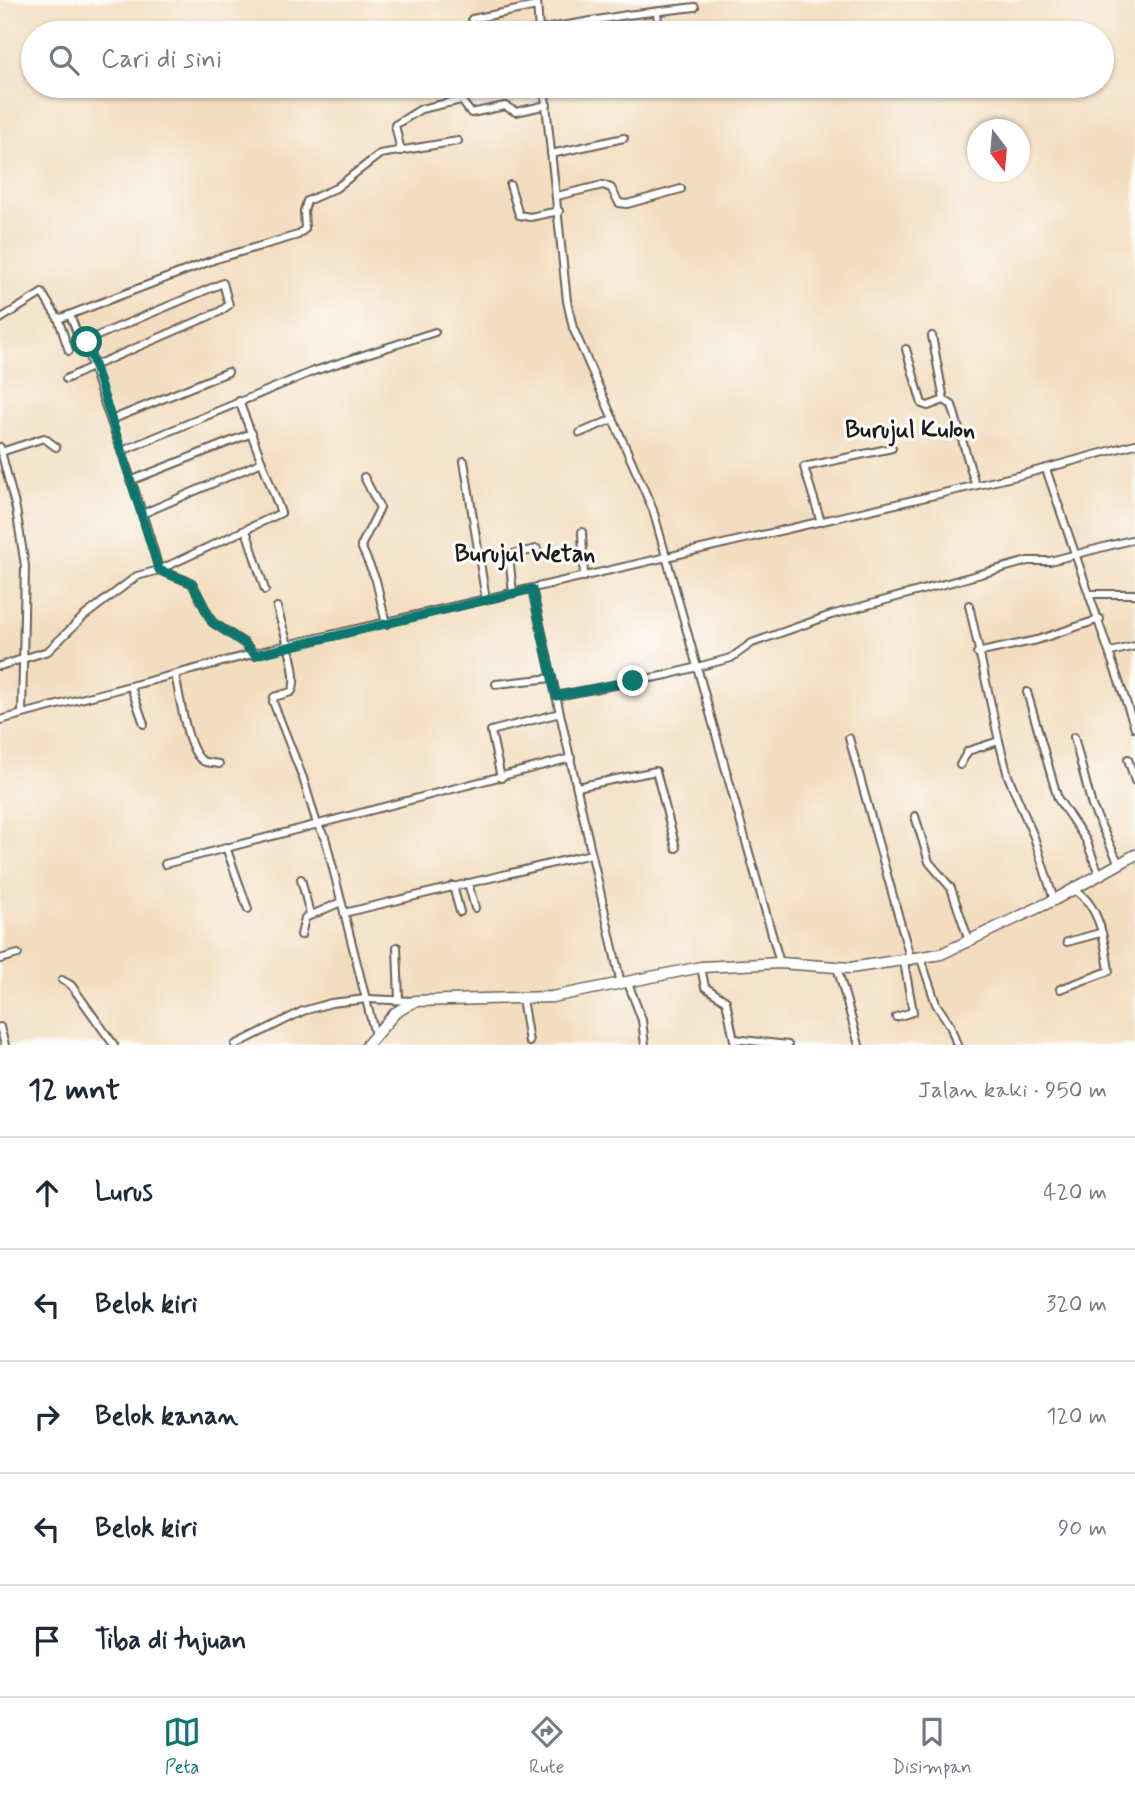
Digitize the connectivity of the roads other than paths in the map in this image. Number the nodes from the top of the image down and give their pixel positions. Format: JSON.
{"nodes":[{"id":1,"x":537,"y":3,"type":"edge"},
{"id":2,"x":695,"y":7,"type":"dead end"},
{"id":3,"x":657,"y":12,"type":"junction"},
{"id":4,"x":472,"y":19,"type":"dead end"},
{"id":5,"x":538,"y":21,"type":"edge"},
{"id":6,"x":604,"y":21,"type":"edge"},
{"id":7,"x":658,"y":21,"type":"edge"},
{"id":8,"x":546,"y":98,"type":"edge"},
{"id":9,"x":547,"y":105,"type":"junction"},
{"id":10,"x":624,"y":138,"type":"dead end"},
{"id":11,"x":458,"y":141,"type":"dead end"},
{"id":12,"x":401,"y":151,"type":"junction"},
{"id":13,"x":551,"y":154,"type":"junction"},
{"id":14,"x":510,"y":185,"type":"dead end"},
{"id":15,"x":681,"y":189,"type":"dead end"},
{"id":16,"x":557,"y":196,"type":"junction"},
{"id":17,"x":559,"y":211,"type":"junction"},
{"id":18,"x":70,"y":315,"type":"junction"},
{"id":19,"x":58,"y":318,"type":"junction"},
{"id":20,"x":0,"y":319,"type":"edge"},
{"id":21,"x":435,"y":332,"type":"dead end"},
{"id":22,"x":932,"y":336,"type":"dead end"},
{"id":23,"x":86,"y":345,"type":"junction"},
{"id":24,"x":906,"y":349,"type":"dead end"},
{"id":25,"x":69,"y":351,"type":"dead end"},
{"id":26,"x":92,"y":366,"type":"junction"},
{"id":27,"x":228,"y":372,"type":"dead end"},
{"id":28,"x":66,"y":379,"type":"dead end"},
{"id":29,"x":944,"y":400,"type":"junction"},
{"id":30,"x":239,"y":401,"type":"junction"},
{"id":31,"x":613,"y":419,"type":"junction"},
{"id":32,"x":111,"y":420,"type":"junction"},
{"id":33,"x":252,"y":433,"type":"junction"},
{"id":34,"x":580,"y":433,"type":"dead end"},
{"id":35,"x":1135,"y":443,"type":"edge"},
{"id":36,"x":57,"y":447,"type":"dead end"},
{"id":37,"x":892,"y":448,"type":"dead end"},
{"id":38,"x":1,"y":449,"type":"edge"},
{"id":39,"x":122,"y":451,"type":"junction"},
{"id":40,"x":464,"y":461,"type":"dead end"},
{"id":41,"x":262,"y":462,"type":"junction"},
{"id":42,"x":1046,"y":469,"type":"junction"},
{"id":43,"x":364,"y":477,"type":"dead end"},
{"id":44,"x":131,"y":481,"type":"junction"},
{"id":45,"x":975,"y":484,"type":"junction"},
{"id":46,"x":142,"y":514,"type":"junction"},
{"id":47,"x":821,"y":522,"type":"junction"},
{"id":48,"x":246,"y":530,"type":"junction"},
{"id":49,"x":582,"y":532,"type":"dead end"},
{"id":50,"x":1135,"y":539,"type":"edge"},
{"id":51,"x":537,"y":549,"type":"dead end"},
{"id":52,"x":1077,"y":554,"type":"junction"},
{"id":53,"x":665,"y":558,"type":"junction"},
{"id":54,"x":159,"y":570,"type":"junction"},
{"id":55,"x":584,"y":577,"type":"junction"},
{"id":56,"x":532,"y":589,"type":"junction"},
{"id":57,"x":265,"y":590,"type":"dead end"},
{"id":58,"x":513,"y":593,"type":"junction"},
{"id":59,"x":1091,"y":594,"type":"junction"},
{"id":60,"x":1135,"y":594,"type":"edge"},
{"id":61,"x":486,"y":600,"type":"junction"},
{"id":62,"x":969,"y":605,"type":"dead end"},
{"id":63,"x":277,"y":607,"type":"dead end"},
{"id":64,"x":1100,"y":619,"type":"junction"},
{"id":65,"x":386,"y":624,"type":"junction"},
{"id":66,"x":287,"y":645,"type":"junction"},
{"id":67,"x":1135,"y":646,"type":"edge"},
{"id":68,"x":1111,"y":652,"type":"junction"},
{"id":69,"x":977,"y":653,"type":"junction"},
{"id":70,"x":255,"y":655,"type":"junction"},
{"id":71,"x":23,"y":661,"type":"junction"},
{"id":72,"x":0,"y":666,"type":"edge"},
{"id":73,"x":696,"y":667,"type":"junction"},
{"id":74,"x":175,"y":675,"type":"junction"},
{"id":75,"x":552,"y":678,"type":"junction"},
{"id":76,"x":496,"y":684,"type":"dead end"},
{"id":77,"x":131,"y":687,"type":"junction"},
{"id":78,"x":1027,"y":692,"type":"dead end"},
{"id":79,"x":556,"y":696,"type":"junction"},
{"id":80,"x":22,"y":713,"type":"junction"},
{"id":81,"x":560,"y":713,"type":"junction"},
{"id":82,"x":0,"y":720,"type":"edge"},
{"id":83,"x":144,"y":724,"type":"dead end"},
{"id":84,"x":1135,"y":728,"type":"edge"},
{"id":85,"x":1074,"y":737,"type":"dead end"},
{"id":86,"x":849,"y":738,"type":"dead end"},
{"id":87,"x":999,"y":741,"type":"junction"},
{"id":88,"x":571,"y":758,"type":"junction"},
{"id":89,"x":1128,"y":759,"type":"dead end"},
{"id":90,"x":219,"y":764,"type":"dead end"},
{"id":91,"x":960,"y":765,"type":"dead end"},
{"id":92,"x":501,"y":778,"type":"junction"},
{"id":93,"x":1135,"y":780,"type":"edge"},
{"id":94,"x":577,"y":787,"type":"junction"},
{"id":95,"x":915,"y":816,"type":"dead end"},
{"id":96,"x":317,"y":824,"type":"junction"},
{"id":97,"x":226,"y":847,"type":"junction"},
{"id":98,"x":676,"y":848,"type":"dead end"},
{"id":99,"x":591,"y":854,"type":"junction"},
{"id":100,"x":1135,"y":855,"type":"edge"},
{"id":101,"x":165,"y":864,"type":"dead end"},
{"id":102,"x":1119,"y":864,"type":"junction"},
{"id":103,"x":1099,"y":874,"type":"junction"},
{"id":104,"x":301,"y":879,"type":"dead end"},
{"id":105,"x":468,"y":883,"type":"junction"},
{"id":106,"x":453,"y":886,"type":"junction"},
{"id":107,"x":1074,"y":890,"type":"junction"},
{"id":108,"x":1054,"y":901,"type":"junction"},
{"id":109,"x":341,"y":902,"type":"junction"},
{"id":110,"x":475,"y":908,"type":"dead end"},
{"id":111,"x":248,"y":909,"type":"dead end"},
{"id":112,"x":460,"y":912,"type":"dead end"},
{"id":113,"x":344,"y":913,"type":"junction"},
{"id":114,"x":310,"y":914,"type":"junction"},
{"id":115,"x":1100,"y":933,"type":"junction"},
{"id":116,"x":301,"y":935,"type":"dead end"},
{"id":117,"x":969,"y":941,"type":"junction"},
{"id":118,"x":1067,"y":942,"type":"dead end"},
{"id":119,"x":397,"y":947,"type":"dead end"},
{"id":120,"x":18,"y":954,"type":"dead end"},
{"id":121,"x":0,"y":959,"type":"edge"},
{"id":122,"x":912,"y":960,"type":"junction"},
{"id":123,"x":780,"y":963,"type":"junction"},
{"id":124,"x":701,"y":967,"type":"junction"},
{"id":125,"x":837,"y":967,"type":"junction"},
{"id":126,"x":62,"y":980,"type":"dead end"},
{"id":127,"x":624,"y":983,"type":"junction"},
{"id":128,"x":1060,"y":989,"type":"dead end"},
{"id":129,"x":522,"y":998,"type":"junction"},
{"id":130,"x":367,"y":999,"type":"junction"},
{"id":131,"x":400,"y":1000,"type":"junction"},
{"id":132,"x":415,"y":1001,"type":"junction"},
{"id":133,"x":896,"y":1017,"type":"dead end"},
{"id":134,"x":0,"y":1027,"type":"edge"},
{"id":135,"x":375,"y":1035,"type":"junction"},
{"id":136,"x":250,"y":1042,"type":"edge"},
{"id":137,"x":529,"y":1042,"type":"dead end"},
{"id":138,"x":735,"y":1042,"type":"edge"},
{"id":139,"x":5,"y":1045,"type":"edge"},
{"id":140,"x":114,"y":1045,"type":"edge"},
{"id":141,"x":235,"y":1045,"type":"edge"},
{"id":142,"x":367,"y":1045,"type":"edge"},
{"id":143,"x":645,"y":1045,"type":"edge"},
{"id":144,"x":788,"y":1045,"type":"edge"},
{"id":145,"x":859,"y":1045,"type":"edge"},
{"id":146,"x":957,"y":1045,"type":"edge"}],
"edges":[{"from":1,"to":4,"type":"street"},
{"from":1,"to":5,"type":"street"},
{"from":2,"to":3,"type":"street"},
{"from":3,"to":6,"type":"street"},
{"from":3,"to":7,"type":"street"},
{"from":8,"to":9,"type":"street"},
{"from":9,"to":12,"type":"street"},
{"from":9,"to":13,"type":"street"},
{"from":10,"to":13,"type":"street"},
{"from":11,"to":12,"type":"street"},
{"from":12,"to":18,"type":"street"},
{"from":13,"to":16,"type":"street"},
{"from":14,"to":17,"type":"street"},
{"from":15,"to":16,"type":"street"},
{"from":16,"to":17,"type":"street"},
{"from":17,"to":31,"type":"street"},
{"from":18,"to":19,"type":"street"},
{"from":18,"to":23,"type":"street"},
{"from":19,"to":20,"type":"street"},
{"from":19,"to":25,"type":"street"},
{"from":21,"to":30,"type":"street"},
{"from":22,"to":29,"type":"street"},
{"from":23,"to":26,"type":"street"},
{"from":23,"to":26,"type":"street"},
{"from":24,"to":29,"type":"street"},
{"from":26,"to":28,"type":"street"},
{"from":26,"to":32,"type":"street"},
{"from":27,"to":32,"type":"street"},
{"from":29,"to":45,"type":"street"},
{"from":30,"to":33,"type":"street"},
{"from":30,"to":39,"type":"street"},
{"from":31,"to":34,"type":"street"},
{"from":31,"to":53,"type":"street"},
{"from":32,"to":39,"type":"street"},
{"from":33,"to":41,"type":"street"},
{"from":33,"to":44,"type":"street"},
{"from":35,"to":42,"type":"street"},
{"from":36,"to":38,"type":"street"},
{"from":37,"to":47,"type":"street"},
{"from":38,"to":71,"type":"street"},
{"from":39,"to":44,"type":"street"},
{"from":40,"to":61,"type":"street"},
{"from":41,"to":46,"type":"street"},
{"from":41,"to":48,"type":"street"},
{"from":42,"to":45,"type":"street"},
{"from":42,"to":52,"type":"street"},
{"from":43,"to":65,"type":"street"},
{"from":44,"to":46,"type":"street"},
{"from":45,"to":47,"type":"street"},
{"from":46,"to":54,"type":"street"},
{"from":47,"to":53,"type":"street"},
{"from":48,"to":54,"type":"street"},
{"from":48,"to":57,"type":"street"},
{"from":49,"to":55,"type":"street"},
{"from":50,"to":52,"type":"street"},
{"from":51,"to":58,"type":"street"},
{"from":52,"to":59,"type":"street"},
{"from":52,"to":73,"type":"street"},
{"from":53,"to":55,"type":"street"},
{"from":53,"to":73,"type":"street"},
{"from":54,"to":70,"type":"street"},
{"from":54,"to":71,"type":"street"},
{"from":55,"to":56,"type":"street"},
{"from":56,"to":58,"type":"street"},
{"from":56,"to":75,"type":"street"},
{"from":58,"to":61,"type":"street"},
{"from":59,"to":60,"type":"street"},
{"from":59,"to":64,"type":"street"},
{"from":61,"to":65,"type":"street"},
{"from":62,"to":69,"type":"street"},
{"from":63,"to":66,"type":"street"},
{"from":64,"to":68,"type":"street"},
{"from":64,"to":69,"type":"street"},
{"from":65,"to":66,"type":"street"},
{"from":66,"to":70,"type":"street"},
{"from":66,"to":96,"type":"street"},
{"from":67,"to":68,"type":"street"},
{"from":68,"to":84,"type":"street"},
{"from":69,"to":87,"type":"street"},
{"from":70,"to":74,"type":"street"},
{"from":71,"to":72,"type":"street"},
{"from":71,"to":80,"type":"street"},
{"from":73,"to":79,"type":"street"},
{"from":73,"to":123,"type":"street"},
{"from":74,"to":77,"type":"street"},
{"from":74,"to":90,"type":"street"},
{"from":75,"to":76,"type":"street"},
{"from":75,"to":79,"type":"street"},
{"from":77,"to":80,"type":"street"},
{"from":77,"to":83,"type":"street"},
{"from":78,"to":103,"type":"street"},
{"from":79,"to":81,"type":"street"},
{"from":80,"to":82,"type":"street"},
{"from":81,"to":88,"type":"street"},
{"from":81,"to":92,"type":"street"},
{"from":85,"to":102,"type":"street"},
{"from":86,"to":122,"type":"street"},
{"from":87,"to":91,"type":"street"},
{"from":87,"to":108,"type":"street"},
{"from":88,"to":92,"type":"street"},
{"from":88,"to":94,"type":"street"},
{"from":89,"to":93,"type":"street"},
{"from":92,"to":96,"type":"street"},
{"from":94,"to":98,"type":"street"},
{"from":94,"to":99,"type":"street"},
{"from":95,"to":117,"type":"street"},
{"from":96,"to":97,"type":"street"},
{"from":96,"to":109,"type":"street"},
{"from":97,"to":101,"type":"street"},
{"from":97,"to":111,"type":"street"},
{"from":99,"to":105,"type":"street"},
{"from":99,"to":127,"type":"street"},
{"from":100,"to":102,"type":"highway"},
{"from":102,"to":103,"type":"highway"},
{"from":103,"to":107,"type":"highway"},
{"from":104,"to":114,"type":"street"},
{"from":105,"to":106,"type":"street"},
{"from":105,"to":110,"type":"street"},
{"from":106,"to":112,"type":"street"},
{"from":106,"to":113,"type":"street"},
{"from":107,"to":108,"type":"highway"},
{"from":107,"to":115,"type":"street"},
{"from":108,"to":117,"type":"highway"},
{"from":109,"to":113,"type":"street"},
{"from":109,"to":114,"type":"street"},
{"from":113,"to":130,"type":"street"},
{"from":114,"to":116,"type":"street"},
{"from":115,"to":118,"type":"street"},
{"from":115,"to":128,"type":"street"},
{"from":117,"to":122,"type":"highway"},
{"from":119,"to":131,"type":"street"},
{"from":120,"to":121,"type":"street"},
{"from":122,"to":125,"type":"highway"},
{"from":122,"to":133,"type":"street"},
{"from":122,"to":146,"type":"street"},
{"from":123,"to":124,"type":"highway"},
{"from":123,"to":125,"type":"highway"},
{"from":124,"to":127,"type":"highway"},
{"from":124,"to":138,"type":"street"},
{"from":125,"to":145,"type":"street"},
{"from":126,"to":140,"type":"street"},
{"from":127,"to":129,"type":"highway"},
{"from":127,"to":143,"type":"street"},
{"from":129,"to":132,"type":"highway"},
{"from":129,"to":137,"type":"street"},
{"from":130,"to":131,"type":"street"},
{"from":130,"to":135,"type":"street"},
{"from":130,"to":136,"type":"street"},
{"from":131,"to":132,"type":"street"},
{"from":132,"to":135,"type":"highway"},
{"from":134,"to":139,"type":"street"},
{"from":135,"to":142,"type":"highway"},
{"from":136,"to":141,"type":"street"},
{"from":138,"to":144,"type":"street"}]}
